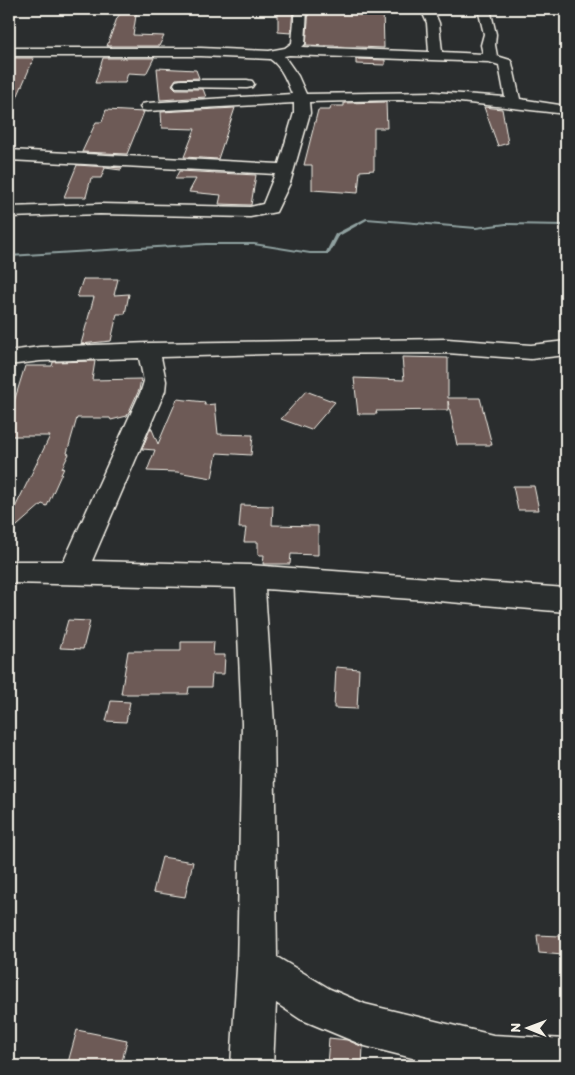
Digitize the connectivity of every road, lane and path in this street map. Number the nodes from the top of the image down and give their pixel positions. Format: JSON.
{"nodes":[{"id":1,"x":300,"y":9,"type":"edge"},
{"id":2,"x":427,"y":9,"type":"edge"},
{"id":3,"x":484,"y":9,"type":"edge"},
{"id":4,"x":289,"y":51,"type":"junction"},
{"id":5,"x":9,"y":52,"type":"edge"},
{"id":6,"x":274,"y":55,"type":"junction"},
{"id":7,"x":436,"y":55,"type":"junction"},
{"id":8,"x":491,"y":58,"type":"junction"},
{"id":9,"x":181,"y":84,"type":"dead end"},
{"id":10,"x":297,"y":91,"type":"junction"},
{"id":11,"x":513,"y":103,"type":"junction"},
{"id":12,"x":147,"y":107,"type":"dead end"},
{"id":13,"x":566,"y":110,"type":"edge"},
{"id":14,"x":9,"y":155,"type":"edge"},
{"id":15,"x":285,"y":169,"type":"junction"},
{"id":16,"x":9,"y":212,"type":"edge"},
{"id":17,"x":566,"y":348,"type":"edge"},
{"id":18,"x":149,"y":350,"type":"junction"},
{"id":19,"x":531,"y":352,"type":"junction"},
{"id":20,"x":9,"y":358,"type":"edge"},
{"id":21,"x":566,"y":362,"type":"edge"},
{"id":22,"x":9,"y":572,"type":"edge"},
{"id":23,"x":73,"y":572,"type":"junction"},
{"id":24,"x":250,"y":576,"type":"junction"},
{"id":25,"x":566,"y":600,"type":"edge"},
{"id":26,"x":257,"y":968,"type":"junction"},
{"id":27,"x":566,"y":1060,"type":"edge"},
{"id":28,"x":252,"y":1066,"type":"edge"}],
"edges":[{"from":1,"to":4,"type":"street"},
{"from":2,"to":7,"type":"street"},
{"from":3,"to":8,"type":"street"},
{"from":4,"to":6,"type":"street"},
{"from":4,"to":7,"type":"street"},
{"from":5,"to":6,"type":"street"},
{"from":6,"to":10,"type":"street"},
{"from":7,"to":8,"type":"street"},
{"from":8,"to":11,"type":"street"},
{"from":9,"to":10,"type":"street"},
{"from":10,"to":11,"type":"street"},
{"from":10,"to":12,"type":"street"},
{"from":10,"to":15,"type":"street"},
{"from":11,"to":13,"type":"street"},
{"from":14,"to":15,"type":"street"},
{"from":15,"to":16,"type":"street"},
{"from":17,"to":19,"type":"street"},
{"from":18,"to":19,"type":"street"},
{"from":18,"to":20,"type":"street"},
{"from":18,"to":23,"type":"street"},
{"from":19,"to":21,"type":"street"},
{"from":22,"to":23,"type":"street"},
{"from":23,"to":24,"type":"street"},
{"from":24,"to":25,"type":"street"},
{"from":24,"to":26,"type":"street"},
{"from":26,"to":27,"type":"street"},
{"from":26,"to":28,"type":"street"}]}
